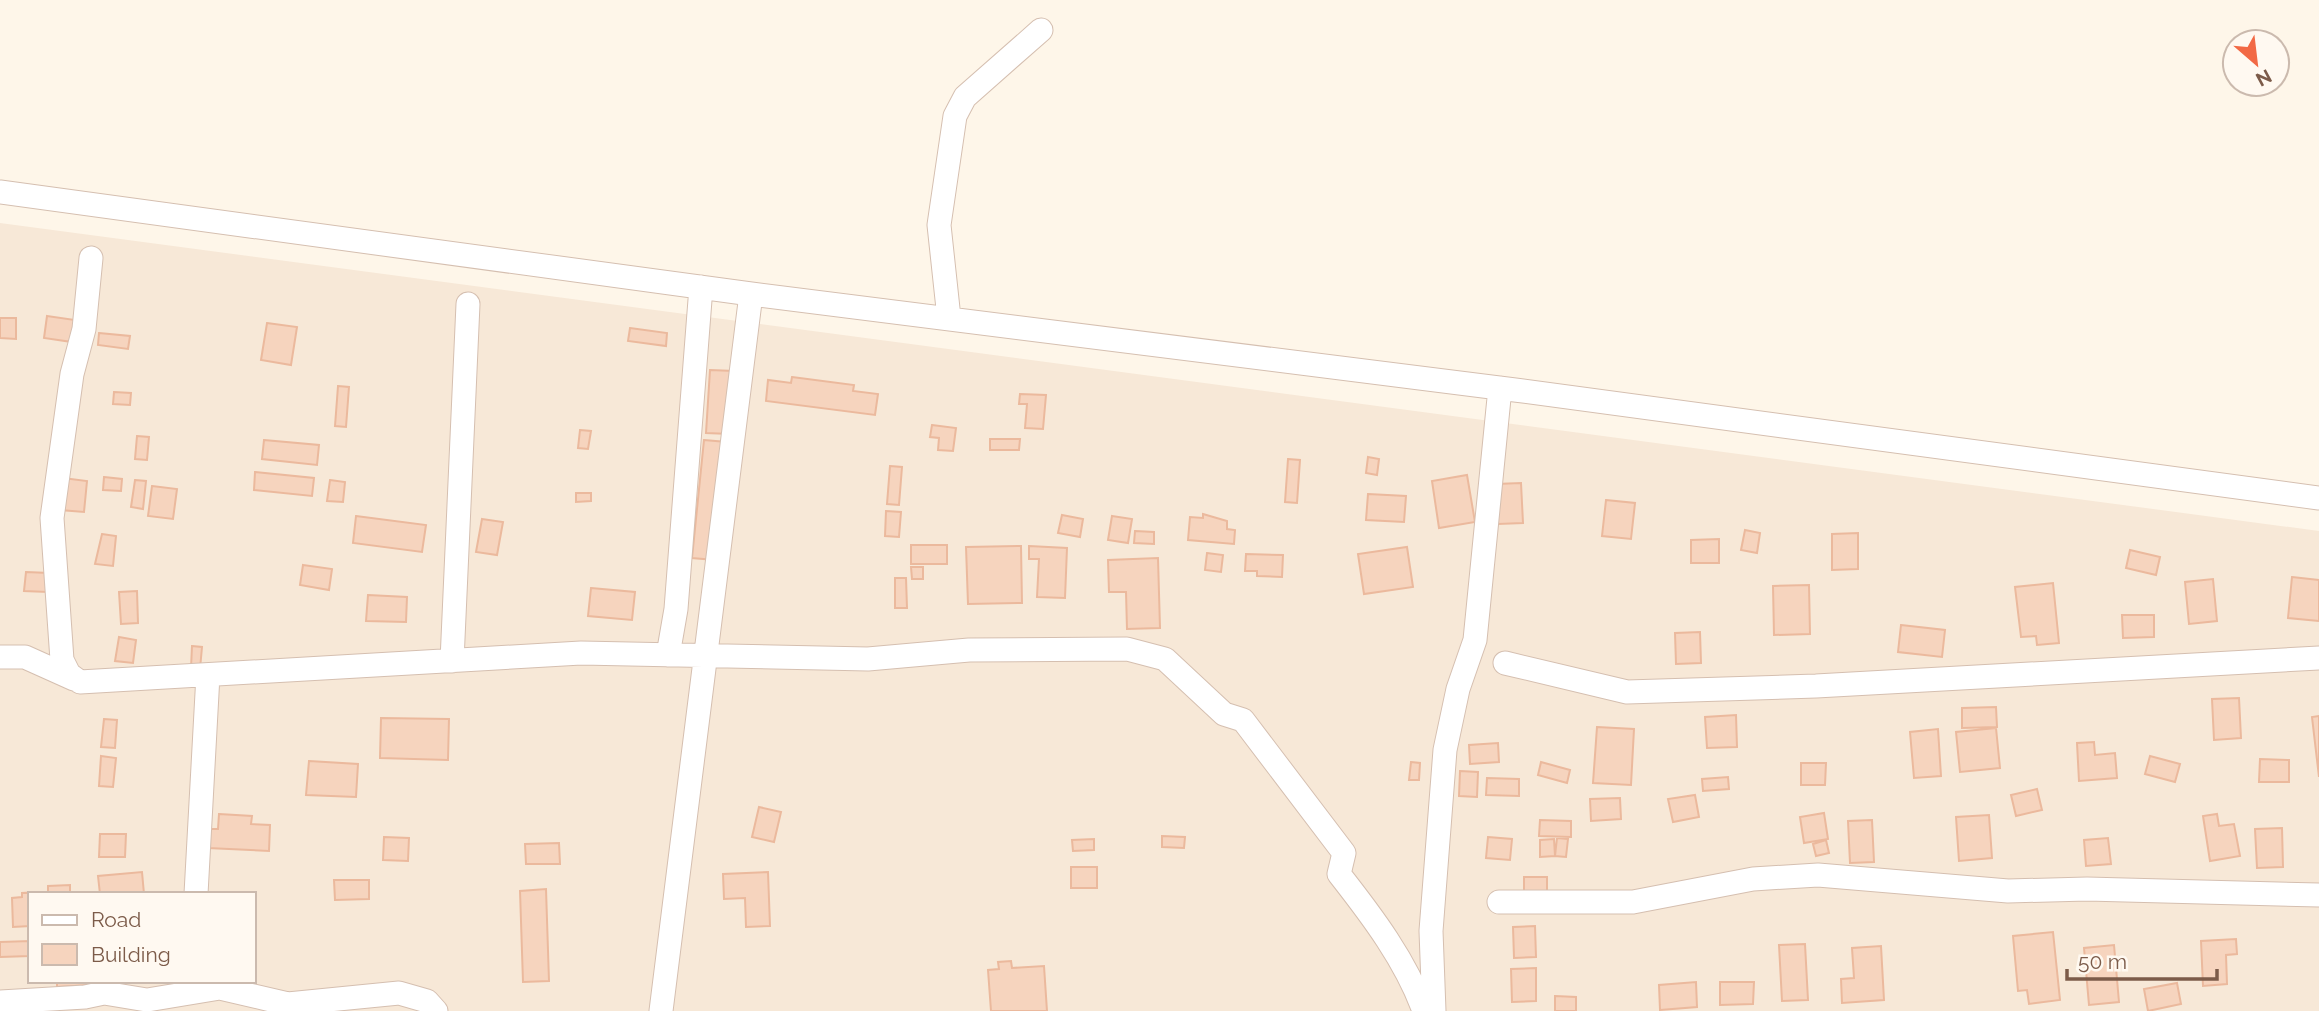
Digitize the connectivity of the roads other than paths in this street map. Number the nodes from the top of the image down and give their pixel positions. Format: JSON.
{"nodes":[{"id":1,"x":1041,"y":30,"type":"dead end"},
{"id":2,"x":0,"y":192,"type":"edge"},
{"id":3,"x":91,"y":258,"type":"dead end"},
{"id":4,"x":701,"y":286,"type":"junction"},
{"id":5,"x":751,"y":294,"type":"junction"},
{"id":6,"x":468,"y":304,"type":"dead end"},
{"id":7,"x":949,"y":318,"type":"junction"},
{"id":8,"x":1500,"y":388,"type":"junction"},
{"id":9,"x":2319,"y":498,"type":"edge"},
{"id":10,"x":668,"y":655,"type":"junction"},
{"id":11,"x":706,"y":656,"type":"junction"},
{"id":12,"x":0,"y":657,"type":"edge"},
{"id":13,"x":2319,"y":658,"type":"edge"},
{"id":14,"x":452,"y":661,"type":"junction"},
{"id":15,"x":1505,"y":663,"type":"dead end"},
{"id":16,"x":208,"y":675,"type":"junction"},
{"id":17,"x":80,"y":682,"type":"junction"},
{"id":18,"x":196,"y":892,"type":"edge"},
{"id":19,"x":2319,"y":895,"type":"edge"},
{"id":20,"x":1499,"y":902,"type":"dead end"},
{"id":21,"x":191,"y":987,"type":"edge"},
{"id":22,"x":0,"y":1002,"type":"edge"},
{"id":23,"x":436,"y":1011,"type":"edge"},
{"id":24,"x":661,"y":1011,"type":"edge"},
{"id":25,"x":1424,"y":1011,"type":"edge"},
{"id":26,"x":1434,"y":1011,"type":"edge"}],
"edges":[{"from":1,"to":7,"type":"street"},
{"from":2,"to":4,"type":"street"},
{"from":3,"to":17,"type":"street"},
{"from":4,"to":5,"type":"street"},
{"from":4,"to":10,"type":"street"},
{"from":5,"to":7,"type":"street"},
{"from":5,"to":11,"type":"street"},
{"from":6,"to":14,"type":"street"},
{"from":7,"to":8,"type":"street"},
{"from":8,"to":9,"type":"street"},
{"from":8,"to":26,"type":"street"},
{"from":10,"to":11,"type":"street"},
{"from":10,"to":14,"type":"street"},
{"from":11,"to":24,"type":"street"},
{"from":11,"to":25,"type":"street"},
{"from":12,"to":17,"type":"street"},
{"from":13,"to":15,"type":"street"},
{"from":14,"to":16,"type":"street"},
{"from":16,"to":17,"type":"street"},
{"from":16,"to":18,"type":"street"},
{"from":19,"to":20,"type":"street"},
{"from":21,"to":22,"type":"street"},
{"from":21,"to":23,"type":"street"}]}
